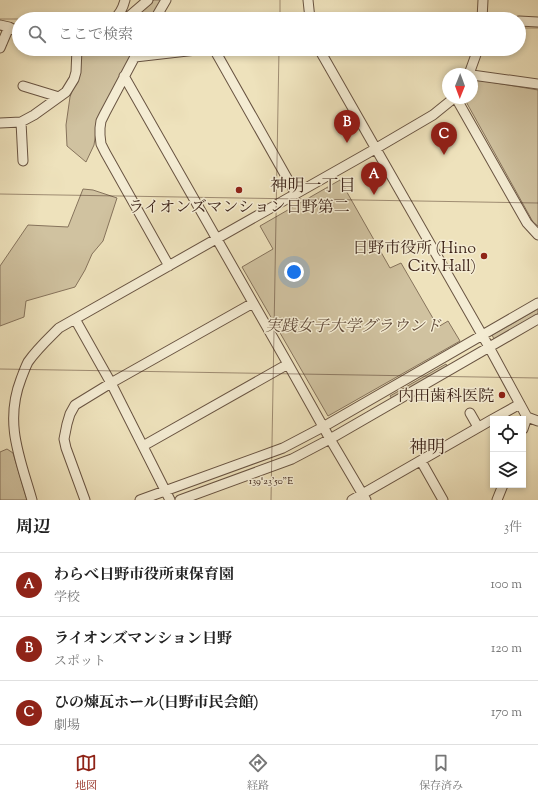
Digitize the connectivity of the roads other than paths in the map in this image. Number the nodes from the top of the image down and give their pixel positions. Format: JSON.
{"nodes":[{"id":1,"x":125,"y":0,"type":"edge"},
{"id":2,"x":148,"y":0,"type":"edge"},
{"id":3,"x":166,"y":0,"type":"edge"},
{"id":4,"x":308,"y":0,"type":"edge"},
{"id":5,"x":483,"y":0,"type":"edge"},
{"id":6,"x":120,"y":12,"type":"edge"},
{"id":7,"x":134,"y":12,"type":"edge"},
{"id":8,"x":159,"y":12,"type":"edge"},
{"id":9,"x":309,"y":12,"type":"edge"},
{"id":10,"x":482,"y":12,"type":"edge"},
{"id":11,"x":526,"y":21,"type":"edge"},
{"id":12,"x":538,"y":22,"type":"edge"},
{"id":13,"x":4,"y":26,"type":"edge"},
{"id":14,"x":0,"y":48,"type":"edge"},
{"id":15,"x":77,"y":56,"type":"edge"},
{"id":16,"x":135,"y":56,"type":"edge"},
{"id":17,"x":218,"y":56,"type":"edge"},
{"id":18,"x":323,"y":56,"type":"edge"},
{"id":19,"x":475,"y":56,"type":"edge"},
{"id":20,"x":471,"y":68,"type":"edge"},
{"id":21,"x":124,"y":76,"type":"junction"},
{"id":22,"x":478,"y":76,"type":"edge"},
{"id":23,"x":538,"y":84,"type":"edge"},
{"id":24,"x":23,"y":86,"type":"dead end"},
{"id":25,"x":59,"y":97,"type":"junction"},
{"id":26,"x":448,"y":104,"type":"edge"},
{"id":27,"x":459,"y":104,"type":"edge"},
{"id":28,"x":21,"y":122,"type":"junction"},
{"id":29,"x":0,"y":123,"type":"edge"},
{"id":30,"x":375,"y":149,"type":"junction"},
{"id":31,"x":23,"y":161,"type":"dead end"},
{"id":32,"x":296,"y":194,"type":"junction"},
{"id":33,"x":538,"y":235,"type":"edge"},
{"id":34,"x":217,"y":239,"type":"junction"},
{"id":35,"x":169,"y":266,"type":"junction"},
{"id":36,"x":254,"y":303,"type":"junction"},
{"id":37,"x":538,"y":303,"type":"edge"},
{"id":38,"x":75,"y":319,"type":"junction"},
{"id":39,"x":538,"y":320,"type":"edge"},
{"id":40,"x":482,"y":335,"type":"junction"},
{"id":41,"x":489,"y":347,"type":"junction"},
{"id":42,"x":288,"y":364,"type":"junction"},
{"id":43,"x":111,"y":383,"type":"junction"},
{"id":44,"x":520,"y":404,"type":"junction"},
{"id":45,"x":470,"y":413,"type":"dead end"},
{"id":46,"x":498,"y":416,"type":"edge"},
{"id":47,"x":527,"y":417,"type":"junction"},
{"id":48,"x":526,"y":420,"type":"edge"},
{"id":49,"x":490,"y":421,"type":"edge"},
{"id":50,"x":538,"y":421,"type":"edge"},
{"id":51,"x":324,"y":427,"type":"junction"},
{"id":52,"x":478,"y":427,"type":"junction"},
{"id":53,"x":330,"y":439,"type":"junction"},
{"id":54,"x":143,"y":446,"type":"junction"},
{"id":55,"x":421,"y":461,"type":"junction"},
{"id":56,"x":502,"y":488,"type":"edge"},
{"id":57,"x":166,"y":491,"type":"junction"},
{"id":58,"x":364,"y":497,"type":"edge"},
{"id":59,"x":32,"y":500,"type":"edge"},
{"id":60,"x":85,"y":500,"type":"edge"},
{"id":61,"x":140,"y":500,"type":"edge"},
{"id":62,"x":170,"y":500,"type":"edge"},
{"id":63,"x":180,"y":500,"type":"edge"},
{"id":64,"x":352,"y":500,"type":"edge"},
{"id":65,"x":443,"y":500,"type":"edge"},
{"id":66,"x":498,"y":500,"type":"edge"}],
"edges":[{"from":1,"to":6,"type":"street"},
{"from":2,"to":7,"type":"street"},
{"from":3,"to":8,"type":"street"},
{"from":4,"to":9,"type":"street"},
{"from":5,"to":10,"type":"street"},
{"from":11,"to":12,"type":"street"},
{"from":13,"to":14,"type":"street"},
{"from":15,"to":25,"type":"street"},
{"from":16,"to":21,"type":"street"},
{"from":17,"to":32,"type":"street"},
{"from":18,"to":30,"type":"street"},
{"from":19,"to":20,"type":"street"},
{"from":21,"to":34,"type":"street"},
{"from":21,"to":35,"type":"street"},
{"from":22,"to":23,"type":"street"},
{"from":24,"to":25,"type":"street"},
{"from":25,"to":28,"type":"street"},
{"from":26,"to":30,"type":"street"},
{"from":27,"to":33,"type":"street"},
{"from":28,"to":29,"type":"street"},
{"from":28,"to":31,"type":"street"},
{"from":30,"to":32,"type":"street"},
{"from":30,"to":40,"type":"street"},
{"from":32,"to":34,"type":"street"},
{"from":34,"to":35,"type":"street"},
{"from":34,"to":36,"type":"street"},
{"from":35,"to":38,"type":"street"},
{"from":36,"to":42,"type":"street"},
{"from":36,"to":43,"type":"street"},
{"from":37,"to":40,"type":"street"},
{"from":38,"to":43,"type":"street"},
{"from":38,"to":59,"type":"street"},
{"from":39,"to":41,"type":"street"},
{"from":40,"to":41,"type":"street"},
{"from":40,"to":51,"type":"street"},
{"from":41,"to":44,"type":"street"},
{"from":41,"to":53,"type":"street"},
{"from":42,"to":51,"type":"street"},
{"from":42,"to":54,"type":"street"},
{"from":43,"to":54,"type":"street"},
{"from":43,"to":60,"type":"street"},
{"from":44,"to":46,"type":"street"},
{"from":44,"to":47,"type":"street"},
{"from":45,"to":52,"type":"street"},
{"from":47,"to":48,"type":"street"},
{"from":47,"to":50,"type":"street"},
{"from":49,"to":52,"type":"street"},
{"from":51,"to":53,"type":"street"},
{"from":51,"to":57,"type":"street"},
{"from":52,"to":55,"type":"street"},
{"from":53,"to":58,"type":"street"},
{"from":53,"to":63,"type":"street"},
{"from":54,"to":57,"type":"street"},
{"from":55,"to":58,"type":"street"},
{"from":55,"to":65,"type":"street"},
{"from":56,"to":66,"type":"street"},
{"from":57,"to":61,"type":"street"},
{"from":57,"to":62,"type":"street"},
{"from":58,"to":64,"type":"street"}]}
